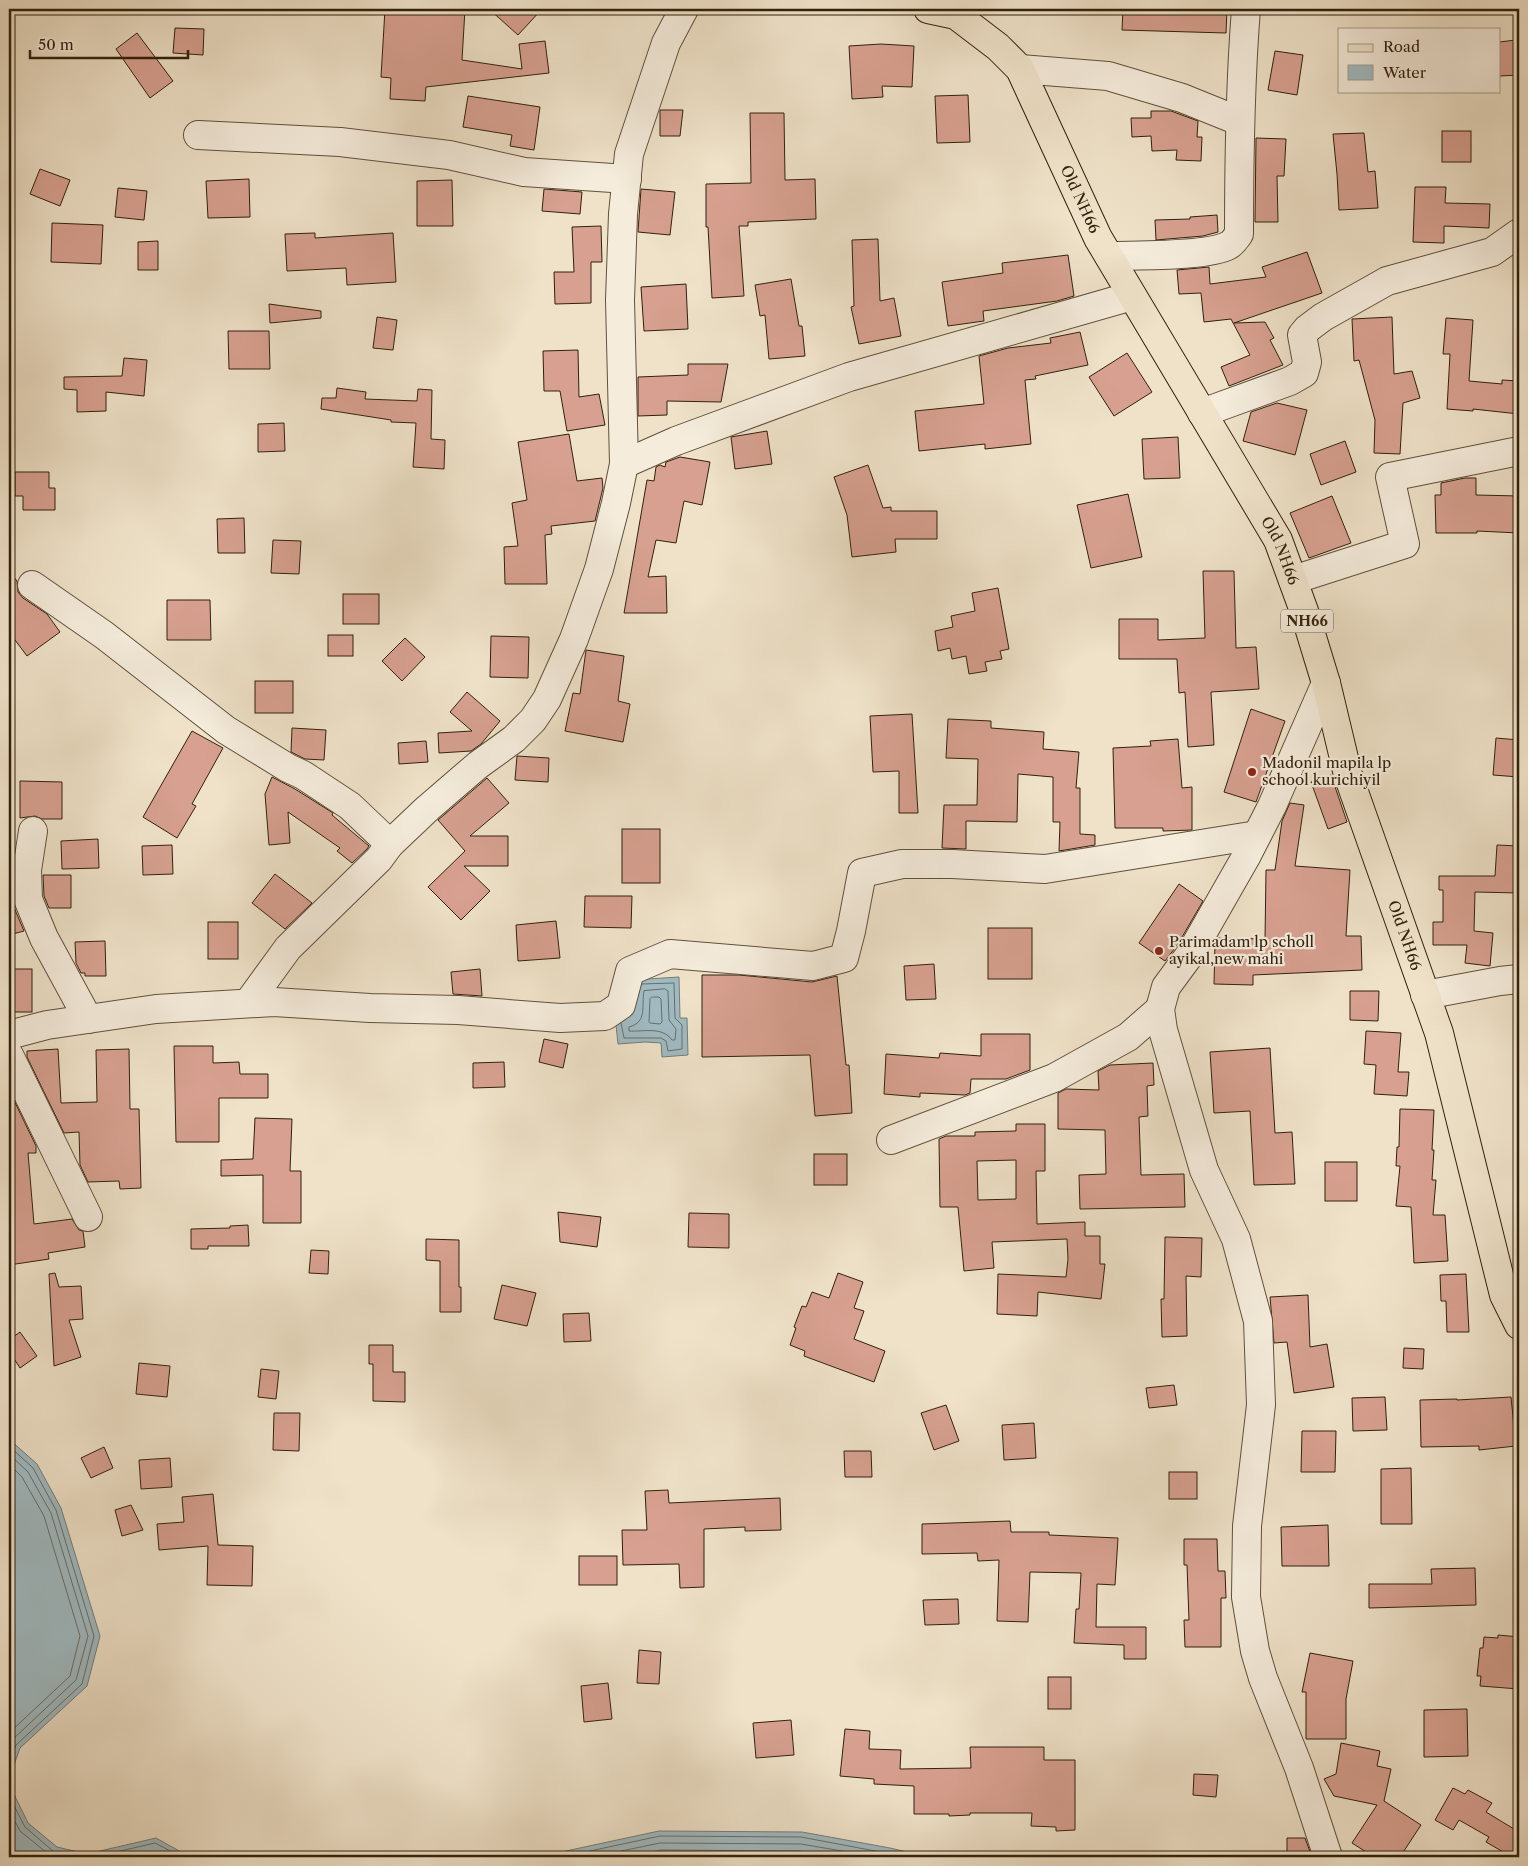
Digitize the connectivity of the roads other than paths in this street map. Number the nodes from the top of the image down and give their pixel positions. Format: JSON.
{"nodes":[{"id":1,"x":684,"y":9,"type":"edge"},
{"id":2,"x":928,"y":9,"type":"edge"},
{"id":3,"x":1246,"y":9,"type":"edge"},
{"id":4,"x":1020,"y":69,"type":"junction"},
{"id":5,"x":1239,"y":120,"type":"junction"},
{"id":6,"x":198,"y":135,"type":"dead end"},
{"id":7,"x":627,"y":179,"type":"junction"},
{"id":8,"x":1519,"y":233,"type":"edge"},
{"id":9,"x":1109,"y":256,"type":"junction"},
{"id":10,"x":1132,"y":296,"type":"junction"},
{"id":11,"x":1202,"y":412,"type":"junction"},
{"id":12,"x":1519,"y":451,"type":"edge"},
{"id":13,"x":624,"y":464,"type":"junction"},
{"id":14,"x":1293,"y":580,"type":"junction"},
{"id":15,"x":32,"y":585,"type":"dead end"},
{"id":16,"x":1326,"y":683,"type":"junction"},
{"id":17,"x":33,"y":831,"type":"dead end"},
{"id":18,"x":1257,"y":835,"type":"junction"},
{"id":19,"x":390,"y":844,"type":"junction"},
{"id":20,"x":1519,"y":979,"type":"edge"},
{"id":21,"x":1425,"y":995,"type":"junction"},
{"id":22,"x":248,"y":1003,"type":"junction"},
{"id":23,"x":1160,"y":1009,"type":"junction"},
{"id":24,"x":88,"y":1019,"type":"junction"},
{"id":25,"x":9,"y":1035,"type":"edge"},
{"id":26,"x":9,"y":1055,"type":"edge"},
{"id":27,"x":891,"y":1140,"type":"dead end"},
{"id":28,"x":88,"y":1217,"type":"dead end"},
{"id":29,"x":1519,"y":1325,"type":"edge"},
{"id":30,"x":1328,"y":1857,"type":"edge"}],
"edges":[{"from":1,"to":7,"type":"street"},
{"from":2,"to":4,"type":"main road","name":"Old NH66","number":"NH66"},
{"from":3,"to":5,"type":"street"},
{"from":4,"to":5,"type":"street"},
{"from":4,"to":9,"type":"main road","name":"Old NH66","number":"NH66"},
{"from":5,"to":9,"type":"street"},
{"from":6,"to":7,"type":"street"},
{"from":7,"to":13,"type":"street"},
{"from":8,"to":11,"type":"street"},
{"from":9,"to":10,"type":"main road","name":"Old NH66","number":"NH66"},
{"from":10,"to":11,"type":"main road","name":"Old NH66","number":"NH66"},
{"from":10,"to":13,"type":"street"},
{"from":11,"to":14,"type":"main road","name":"Old NH66","number":"NH66"},
{"from":12,"to":14,"type":"street"},
{"from":13,"to":19,"type":"street"},
{"from":14,"to":16,"type":"main road","name":"Old NH66","number":"NH66"},
{"from":15,"to":19,"type":"street"},
{"from":16,"to":18,"type":"street"},
{"from":16,"to":21,"type":"main road","name":"Old NH66","number":"NH66"},
{"from":17,"to":24,"type":"street"},
{"from":18,"to":22,"type":"street"},
{"from":18,"to":23,"type":"street"},
{"from":19,"to":22,"type":"street"},
{"from":20,"to":21,"type":"street"},
{"from":21,"to":29,"type":"main road","name":"Old NH66","number":"NH66"},
{"from":22,"to":24,"type":"street"},
{"from":23,"to":27,"type":"street"},
{"from":23,"to":30,"type":"street"},
{"from":24,"to":25,"type":"street"},
{"from":26,"to":28,"type":"street"}]}
